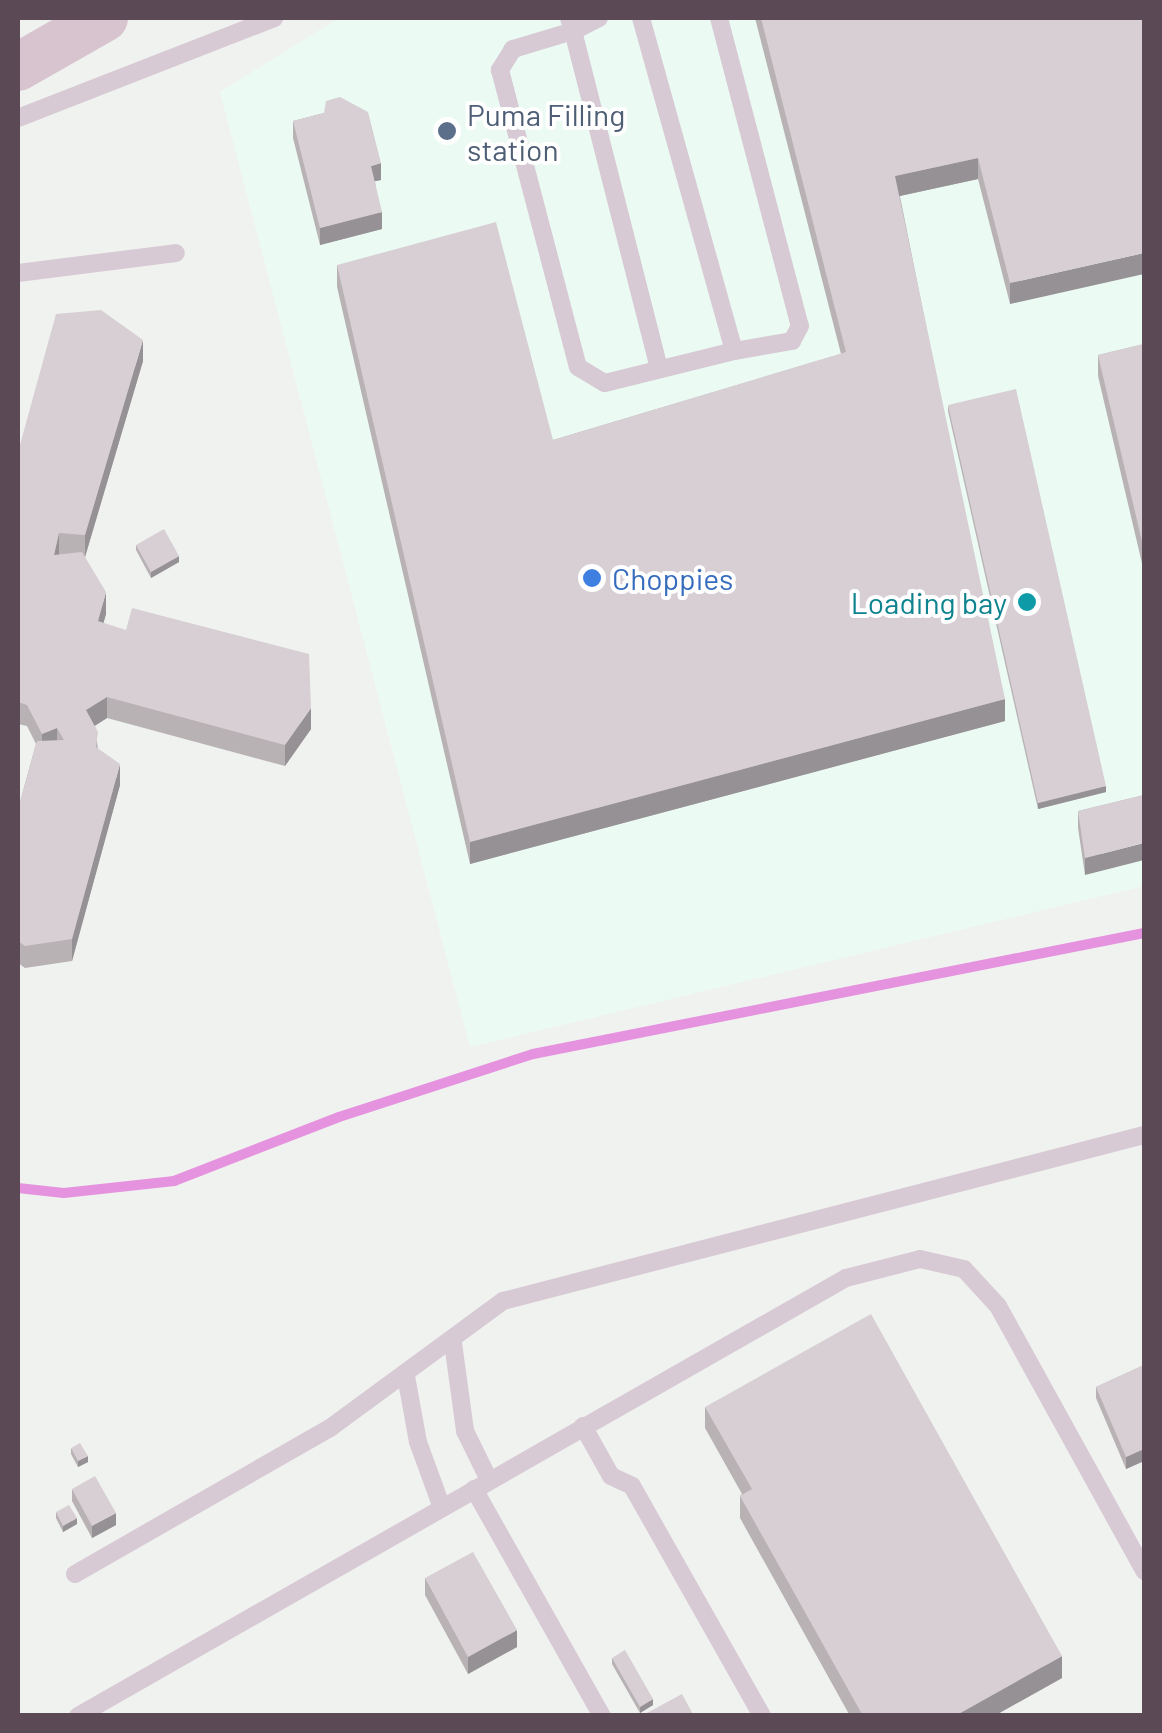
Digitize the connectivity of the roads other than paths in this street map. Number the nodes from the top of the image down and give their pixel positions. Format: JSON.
{"nodes":[{"id":1,"x":104,"y":18,"type":"edge"},
{"id":2,"x":274,"y":18,"type":"edge"},
{"id":3,"x":599,"y":18,"type":"edge"},
{"id":4,"x":641,"y":18,"type":"edge"},
{"id":5,"x":719,"y":18,"type":"edge"},
{"id":6,"x":571,"y":24,"type":"edge"},
{"id":7,"x":18,"y":66,"type":"edge"},
{"id":8,"x":18,"y":118,"type":"edge"},
{"id":9,"x":176,"y":253,"type":"dead end"},
{"id":10,"x":20,"y":272,"type":"edge"},
{"id":11,"x":18,"y":291,"type":"edge"},
{"id":12,"x":734,"y":351,"type":"junction"},
{"id":13,"x":659,"y":368,"type":"junction"},
{"id":14,"x":1144,"y":1135,"type":"edge"},
{"id":15,"x":452,"y":1344,"type":"junction"},
{"id":16,"x":406,"y":1376,"type":"junction"},
{"id":17,"x":583,"y":1426,"type":"junction"},
{"id":18,"x":482,"y":1484,"type":"junction"},
{"id":19,"x":442,"y":1508,"type":"junction"},
{"id":20,"x":1144,"y":1571,"type":"edge"},
{"id":21,"x":75,"y":1574,"type":"dead end"},
{"id":22,"x":78,"y":1716,"type":"edge"},
{"id":23,"x":602,"y":1716,"type":"edge"},
{"id":24,"x":762,"y":1716,"type":"edge"}],
"edges":[{"from":1,"to":7,"type":"main road"},
{"from":2,"to":8,"type":"lane"},
{"from":3,"to":6,"type":"lane"},
{"from":4,"to":12,"type":"lane"},
{"from":5,"to":12,"type":"lane"},
{"from":6,"to":13,"type":"lane"},
{"from":6,"to":13,"type":"lane"},
{"from":9,"to":10,"type":"lane"},
{"from":10,"to":11,"type":"lane"},
{"from":12,"to":13,"type":"lane"},
{"from":14,"to":15,"type":"lane"},
{"from":15,"to":16,"type":"lane"},
{"from":15,"to":18,"type":"lane"},
{"from":16,"to":19,"type":"lane"},
{"from":16,"to":21,"type":"lane"},
{"from":17,"to":18,"type":"lane"},
{"from":17,"to":20,"type":"lane"},
{"from":17,"to":24,"type":"lane"},
{"from":18,"to":19,"type":"lane"},
{"from":18,"to":23,"type":"lane"},
{"from":19,"to":22,"type":"lane"}]}
